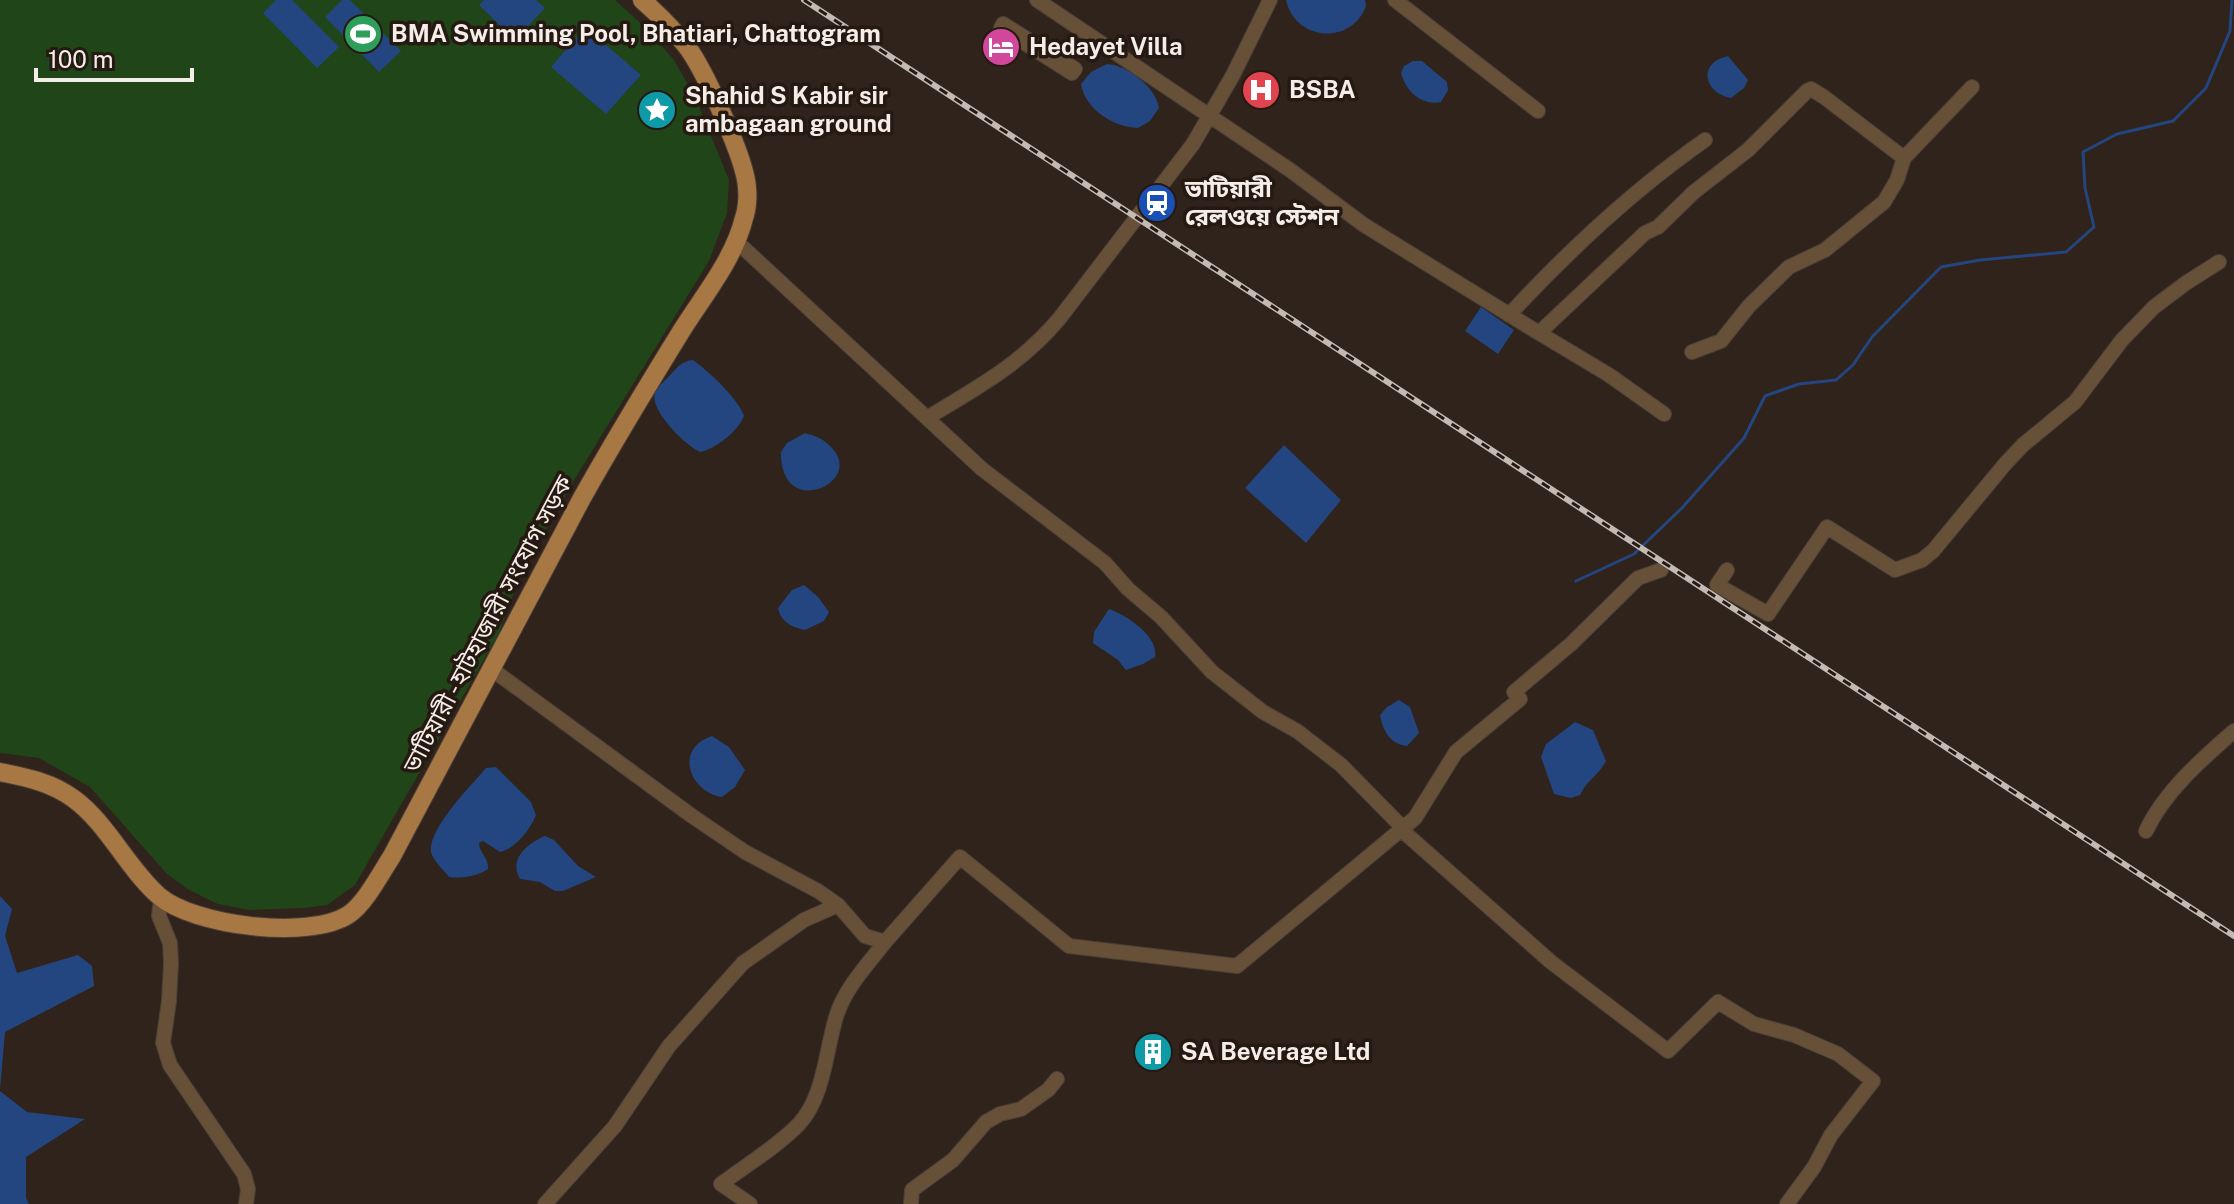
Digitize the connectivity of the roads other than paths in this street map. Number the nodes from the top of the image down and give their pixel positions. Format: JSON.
{"nodes":[{"id":1,"x":642,"y":0,"type":"edge"},
{"id":2,"x":1037,"y":0,"type":"edge"},
{"id":3,"x":1270,"y":0,"type":"edge"},
{"id":4,"x":1395,"y":0,"type":"edge"},
{"id":5,"x":1072,"y":73,"type":"joint"},
{"id":6,"x":1972,"y":87,"type":"dead end"},
{"id":7,"x":1538,"y":111,"type":"dead end"},
{"id":8,"x":1209,"y":118,"type":"junction"},
{"id":9,"x":1705,"y":140,"type":"dead end"},
{"id":10,"x":1904,"y":158,"type":"junction"},
{"id":11,"x":736,"y":241,"type":"junction"},
{"id":12,"x":2219,"y":262,"type":"dead end"},
{"id":13,"x":1509,"y":315,"type":"junction"},
{"id":14,"x":1539,"y":333,"type":"junction"},
{"id":15,"x":1692,"y":352,"type":"dead end"},
{"id":16,"x":1664,"y":414,"type":"dead end"},
{"id":17,"x":927,"y":418,"type":"junction"},
{"id":18,"x":1661,"y":570,"type":"dead end"},
{"id":19,"x":1727,"y":570,"type":"dead end"},
{"id":20,"x":490,"y":668,"type":"junction"},
{"id":21,"x":2234,"y":731,"type":"edge"},
{"id":22,"x":0,"y":772,"type":"edge"},
{"id":23,"x":1403,"y":828,"type":"junction"},
{"id":24,"x":2146,"y":831,"type":"dead end"},
{"id":25,"x":161,"y":898,"type":"junction"},
{"id":26,"x":838,"y":905,"type":"junction"},
{"id":27,"x":885,"y":942,"type":"junction"},
{"id":28,"x":1057,"y":1079,"type":"dead end"},
{"id":29,"x":246,"y":1204,"type":"edge"},
{"id":30,"x":545,"y":1204,"type":"edge"},
{"id":31,"x":750,"y":1204,"type":"edge"},
{"id":32,"x":911,"y":1204,"type":"edge"},
{"id":33,"x":1787,"y":1204,"type":"edge"}],
"edges":[{"from":1,"to":11,"type":"main road","name":"ভাটিয়ারী - হাটহাজারী সংযোগ সড়ক"},
{"from":2,"to":8,"type":"street"},
{"from":3,"to":8,"type":"street"},
{"from":4,"to":7,"type":"street"},
{"from":5,"to":5,"type":"street"},
{"from":6,"to":10,"type":"street"},
{"from":8,"to":13,"type":"street"},
{"from":8,"to":17,"type":"street"},
{"from":9,"to":13,"type":"street"},
{"from":10,"to":14,"type":"street"},
{"from":10,"to":15,"type":"street"},
{"from":11,"to":17,"type":"street"},
{"from":11,"to":20,"type":"main road","name":"ভাটিয়ারী - হাটহাজারী সংযোগ সড়ক"},
{"from":12,"to":19,"type":"street"},
{"from":13,"to":14,"type":"street"},
{"from":14,"to":16,"type":"street"},
{"from":17,"to":23,"type":"street"},
{"from":18,"to":23,"type":"street"},
{"from":20,"to":25,"type":"main road","name":"ভাটিয়ারী - হাটহাজারী সংযোগ সড়ক"},
{"from":20,"to":26,"type":"street"},
{"from":21,"to":24,"type":"street"},
{"from":22,"to":25,"type":"main road","name":"ভাটিয়ারী - হাটহাজারী সংযোগ সড়ক"},
{"from":23,"to":27,"type":"street"},
{"from":23,"to":33,"type":"street"},
{"from":25,"to":29,"type":"street"},
{"from":26,"to":27,"type":"street"},
{"from":26,"to":30,"type":"street"},
{"from":27,"to":31,"type":"street"},
{"from":28,"to":32,"type":"street"}]}
